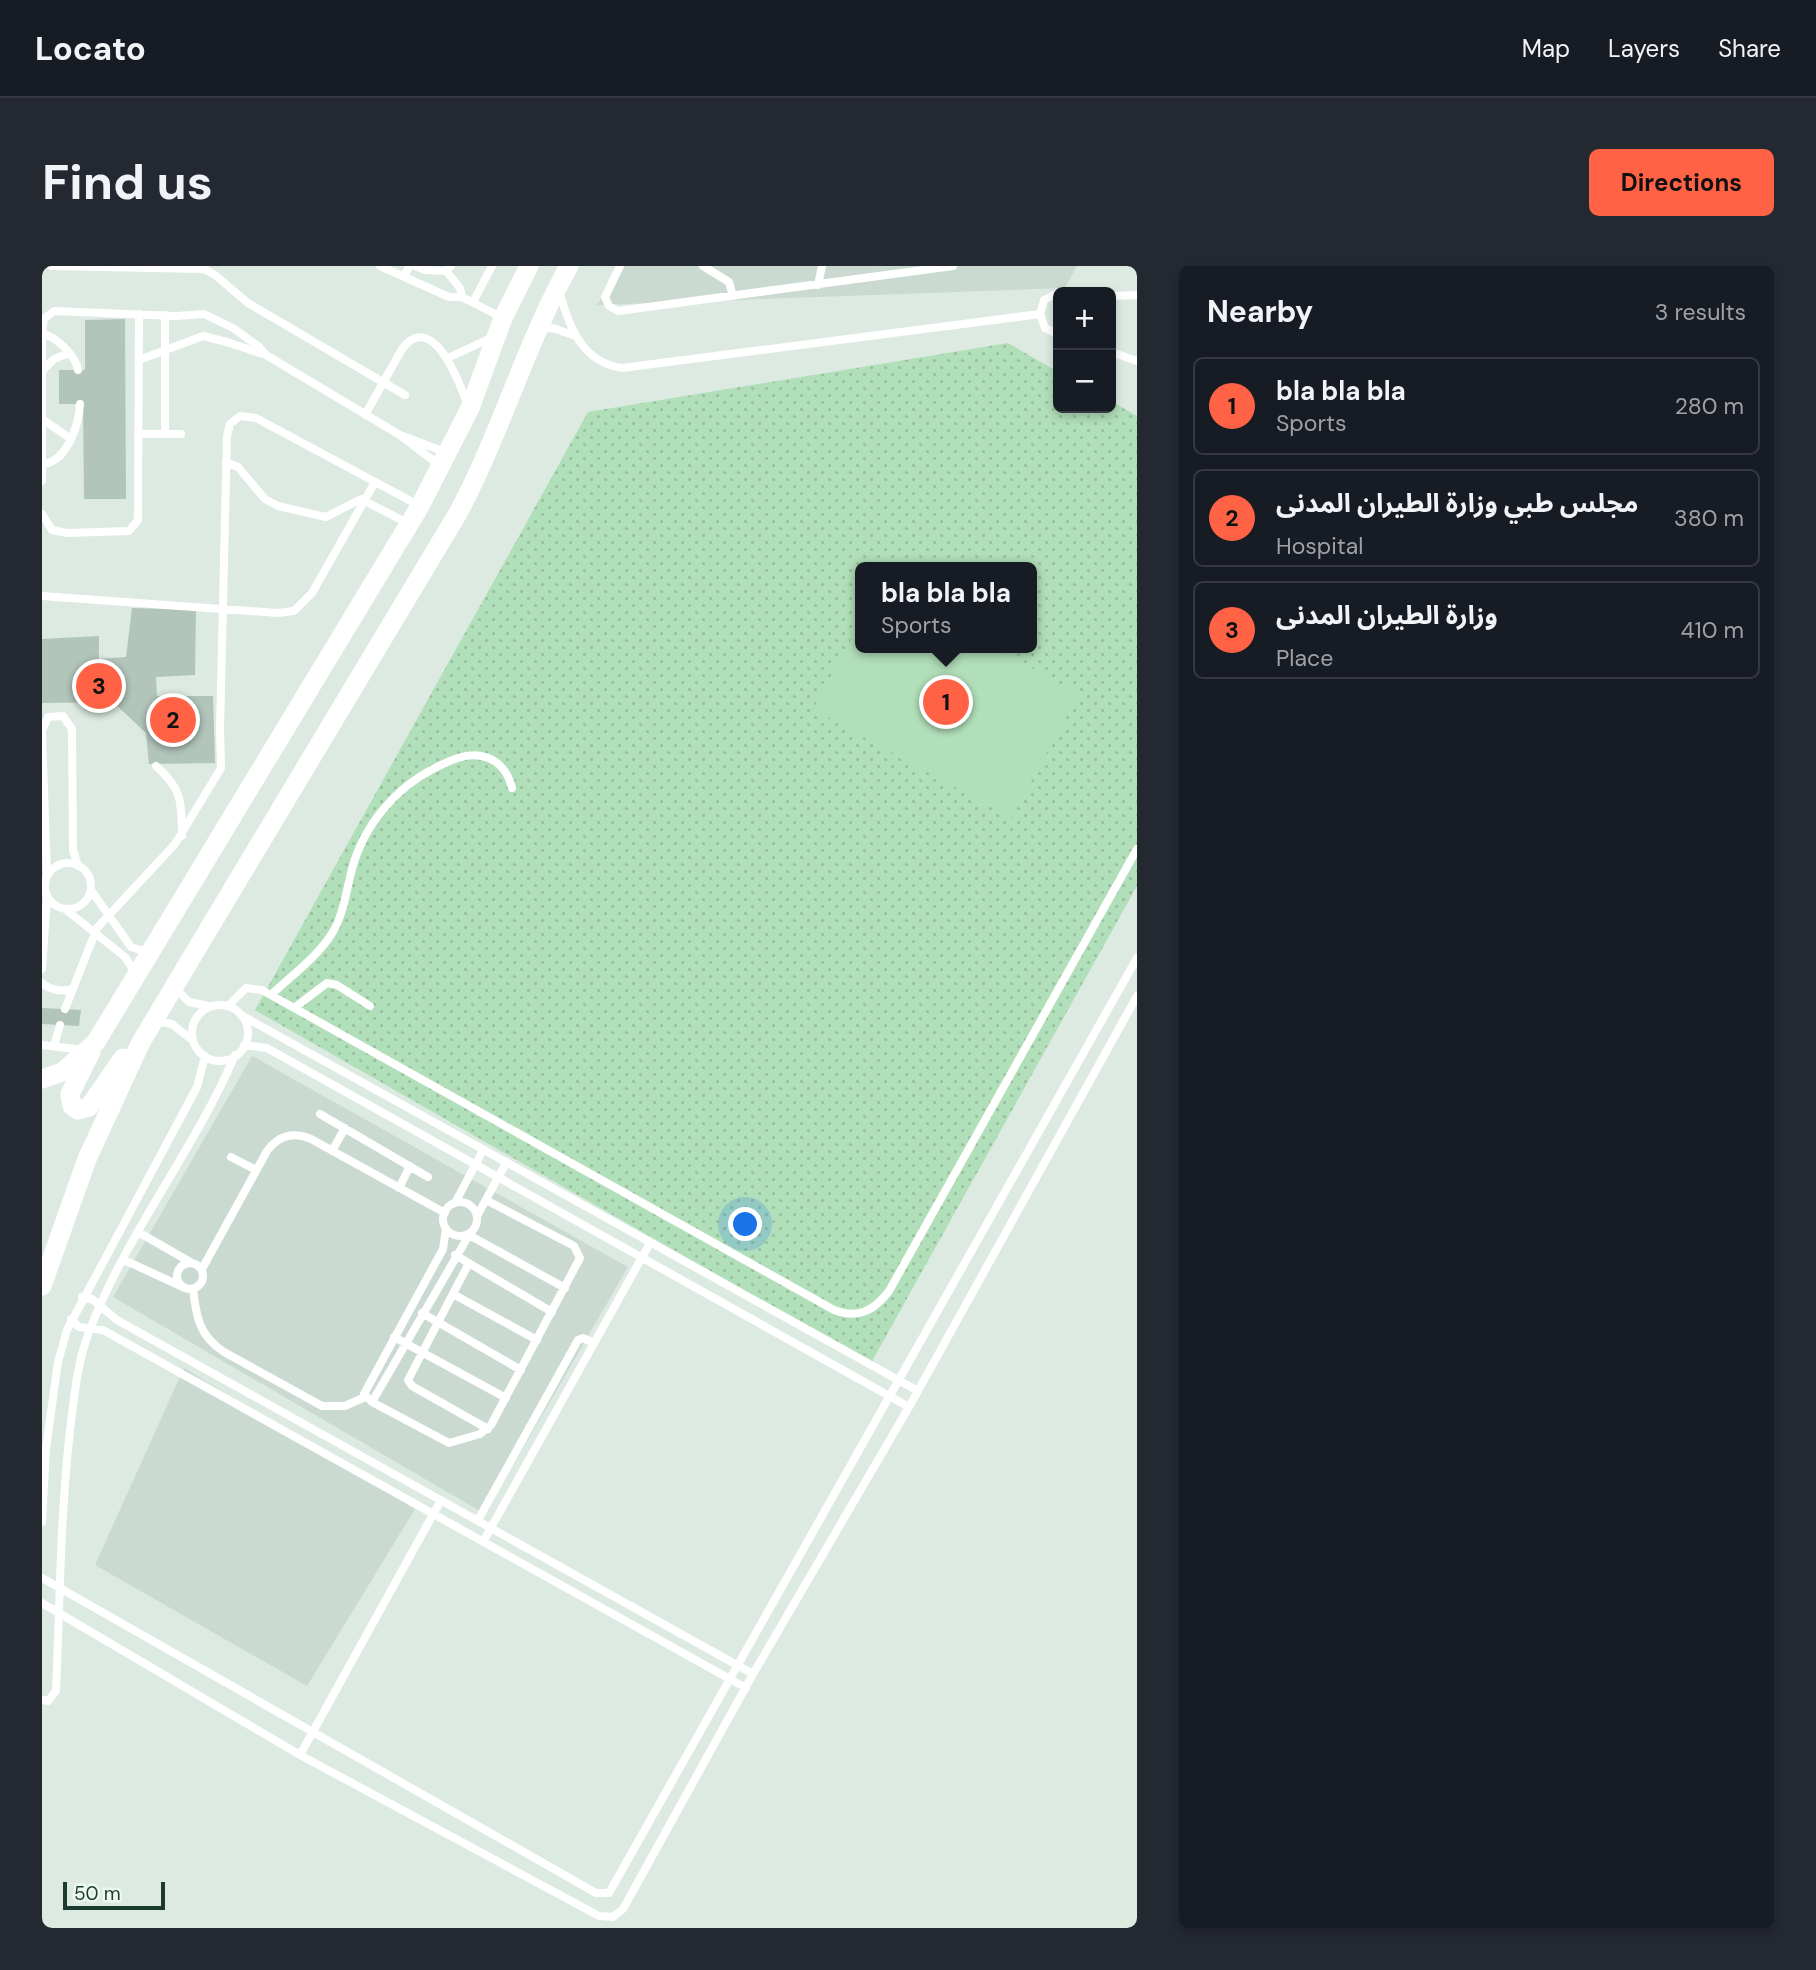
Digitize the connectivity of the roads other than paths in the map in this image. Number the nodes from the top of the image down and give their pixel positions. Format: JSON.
{"nodes":[{"id":1,"x":51,"y":266,"type":"edge"},
{"id":2,"x":380,"y":266,"type":"edge"},
{"id":3,"x":409,"y":266,"type":"edge"},
{"id":4,"x":415,"y":266,"type":"edge"},
{"id":5,"x":492,"y":266,"type":"edge"},
{"id":6,"x":528,"y":266,"type":"edge"},
{"id":7,"x":569,"y":266,"type":"edge"},
{"id":8,"x":620,"y":266,"type":"edge"},
{"id":9,"x":703,"y":266,"type":"edge"},
{"id":10,"x":822,"y":266,"type":"edge"},
{"id":11,"x":953,"y":266,"type":"edge"},
{"id":12,"x":448,"y":268,"type":"edge"},
{"id":13,"x":404,"y":278,"type":"junction"},
{"id":14,"x":818,"y":285,"type":"junction"},
{"id":15,"x":557,"y":287,"type":"junction"},
{"id":16,"x":1137,"y":295,"type":"edge"},
{"id":17,"x":462,"y":296,"type":"junction"},
{"id":18,"x":733,"y":296,"type":"junction"},
{"id":19,"x":1053,"y":296,"type":"edge"},
{"id":20,"x":1116,"y":296,"type":"edge"},
{"id":21,"x":473,"y":302,"type":"junction"},
{"id":22,"x":139,"y":314,"type":"junction"},
{"id":23,"x":1040,"y":314,"type":"junction"},
{"id":24,"x":165,"y":315,"type":"junction"},
{"id":25,"x":500,"y":327,"type":"junction"},
{"id":26,"x":538,"y":329,"type":"junction"},
{"id":27,"x":1053,"y":332,"type":"edge"},
{"id":28,"x":42,"y":335,"type":"edge"},
{"id":29,"x":573,"y":335,"type":"junction"},
{"id":30,"x":165,"y":350,"type":"junction"},
{"id":31,"x":69,"y":353,"type":"junction"},
{"id":32,"x":1116,"y":354,"type":"edge"},
{"id":33,"x":266,"y":355,"type":"junction"},
{"id":34,"x":448,"y":358,"type":"junction"},
{"id":35,"x":139,"y":360,"type":"junction"},
{"id":36,"x":1137,"y":361,"type":"edge"},
{"id":37,"x":42,"y":370,"type":"edge"},
{"id":38,"x":78,"y":370,"type":"dead end"},
{"id":39,"x":384,"y":382,"type":"junction"},
{"id":40,"x":405,"y":395,"type":"dead end"},
{"id":41,"x":80,"y":404,"type":"dead end"},
{"id":42,"x":470,"y":408,"type":"junction"},
{"id":43,"x":365,"y":415,"type":"junction"},
{"id":44,"x":42,"y":420,"type":"edge"},
{"id":45,"x":138,"y":434,"type":"junction"},
{"id":46,"x":165,"y":434,"type":"junction"},
{"id":47,"x":181,"y":434,"type":"dead end"},
{"id":48,"x":400,"y":435,"type":"junction"},
{"id":49,"x":71,"y":439,"type":"junction"},
{"id":50,"x":444,"y":460,"type":"junction"},
{"id":51,"x":226,"y":462,"type":"junction"},
{"id":52,"x":42,"y":464,"type":"edge"},
{"id":53,"x":42,"y":481,"type":"edge"},
{"id":54,"x":375,"y":481,"type":"junction"},
{"id":55,"x":364,"y":501,"type":"junction"},
{"id":56,"x":420,"y":506,"type":"junction"},
{"id":57,"x":42,"y":514,"type":"edge"},
{"id":58,"x":409,"y":524,"type":"junction"},
{"id":59,"x":42,"y":596,"type":"edge"},
{"id":60,"x":224,"y":608,"type":"junction"},
{"id":61,"x":42,"y":727,"type":"edge"},
{"id":62,"x":156,"y":766,"type":"dead end"},
{"id":63,"x":512,"y":788,"type":"dead end"},
{"id":64,"x":182,"y":835,"type":"junction"},
{"id":65,"x":1137,"y":849,"type":"edge"},
{"id":66,"x":78,"y":866,"type":"junction"},
{"id":67,"x":47,"y":876,"type":"junction"},
{"id":68,"x":91,"y":890,"type":"junction"},
{"id":69,"x":47,"y":897,"type":"junction"},
{"id":70,"x":65,"y":909,"type":"junction"},
{"id":71,"x":108,"y":914,"type":"junction"},
{"id":72,"x":94,"y":933,"type":"junction"},
{"id":73,"x":153,"y":948,"type":"junction"},
{"id":74,"x":1137,"y":958,"type":"edge"},
{"id":75,"x":42,"y":969,"type":"edge"},
{"id":76,"x":136,"y":976,"type":"junction"},
{"id":77,"x":42,"y":983,"type":"edge"},
{"id":78,"x":174,"y":985,"type":"junction"},
{"id":79,"x":73,"y":988,"type":"junction"},
{"id":80,"x":271,"y":995,"type":"junction"},
{"id":81,"x":1137,"y":996,"type":"edge"},
{"id":82,"x":212,"y":1006,"type":"junction"},
{"id":83,"x":228,"y":1006,"type":"junction"},
{"id":84,"x":370,"y":1006,"type":"dead end"},
{"id":85,"x":294,"y":1008,"type":"junction"},
{"id":86,"x":65,"y":1009,"type":"dead end"},
{"id":87,"x":242,"y":1015,"type":"junction"},
{"id":88,"x":152,"y":1021,"type":"junction"},
{"id":89,"x":61,"y":1025,"type":"dead end"},
{"id":90,"x":141,"y":1042,"type":"junction"},
{"id":91,"x":194,"y":1043,"type":"junction"},
{"id":92,"x":42,"y":1045,"type":"edge"},
{"id":93,"x":244,"y":1045,"type":"junction"},
{"id":94,"x":54,"y":1046,"type":"junction"},
{"id":95,"x":92,"y":1046,"type":"junction"},
{"id":96,"x":235,"y":1055,"type":"junction"},
{"id":97,"x":205,"y":1056,"type":"junction"},
{"id":98,"x":42,"y":1079,"type":"edge"},
{"id":99,"x":320,"y":1114,"type":"dead end"},
{"id":100,"x":345,"y":1128,"type":"junction"},
{"id":101,"x":483,"y":1150,"type":"junction"},
{"id":102,"x":332,"y":1151,"type":"junction"},
{"id":103,"x":231,"y":1157,"type":"dead end"},
{"id":104,"x":506,"y":1163,"type":"junction"},
{"id":105,"x":475,"y":1165,"type":"junction"},
{"id":106,"x":410,"y":1166,"type":"junction"},
{"id":107,"x":256,"y":1170,"type":"junction"},
{"id":108,"x":428,"y":1177,"type":"dead end"},
{"id":109,"x":498,"y":1178,"type":"junction"},
{"id":110,"x":399,"y":1188,"type":"junction"},
{"id":111,"x":486,"y":1200,"type":"junction"},
{"id":112,"x":455,"y":1203,"type":"junction"},
{"id":113,"x":444,"y":1213,"type":"junction"},
{"id":114,"x":478,"y":1216,"type":"junction"},
{"id":115,"x":446,"y":1229,"type":"junction"},
{"id":116,"x":138,"y":1232,"type":"junction"},
{"id":117,"x":468,"y":1235,"type":"junction"},
{"id":118,"x":650,"y":1243,"type":"junction"},
{"id":119,"x":455,"y":1255,"type":"junction"},
{"id":120,"x":642,"y":1258,"type":"junction"},
{"id":121,"x":124,"y":1260,"type":"junction"},
{"id":122,"x":192,"y":1263,"type":"junction"},
{"id":123,"x":470,"y":1264,"type":"junction"},
{"id":124,"x":202,"y":1269,"type":"junction"},
{"id":125,"x":42,"y":1286,"type":"edge"},
{"id":126,"x":183,"y":1287,"type":"junction"},
{"id":127,"x":565,"y":1288,"type":"junction"},
{"id":128,"x":193,"y":1289,"type":"junction"},
{"id":129,"x":453,"y":1294,"type":"junction"},
{"id":130,"x":82,"y":1297,"type":"junction"},
{"id":131,"x":99,"y":1307,"type":"junction"},
{"id":132,"x":552,"y":1312,"type":"junction"},
{"id":133,"x":422,"y":1313,"type":"junction"},
{"id":134,"x":71,"y":1319,"type":"junction"},
{"id":135,"x":438,"y":1322,"type":"junction"},
{"id":136,"x":91,"y":1328,"type":"junction"},
{"id":137,"x":394,"y":1337,"type":"junction"},
{"id":138,"x":537,"y":1340,"type":"junction"},
{"id":139,"x":405,"y":1343,"type":"junction"},
{"id":140,"x":594,"y":1343,"type":"junction"},
{"id":141,"x":421,"y":1352,"type":"junction"},
{"id":142,"x":521,"y":1370,"type":"junction"},
{"id":143,"x":899,"y":1381,"type":"junction"},
{"id":144,"x":918,"y":1391,"type":"junction"},
{"id":145,"x":890,"y":1396,"type":"junction"},
{"id":146,"x":506,"y":1398,"type":"junction"},
{"id":147,"x":368,"y":1400,"type":"junction"},
{"id":148,"x":909,"y":1407,"type":"junction"},
{"id":149,"x":488,"y":1429,"type":"junction"},
{"id":150,"x":441,"y":1500,"type":"junction"},
{"id":151,"x":434,"y":1514,"type":"junction"},
{"id":152,"x":478,"y":1520,"type":"junction"},
{"id":153,"x":42,"y":1522,"type":"edge"},
{"id":154,"x":491,"y":1527,"type":"junction"},
{"id":155,"x":483,"y":1542,"type":"junction"},
{"id":156,"x":42,"y":1578,"type":"edge"},
{"id":157,"x":61,"y":1587,"type":"junction"},
{"id":158,"x":42,"y":1603,"type":"edge"},
{"id":159,"x":60,"y":1612,"type":"junction"},
{"id":160,"x":740,"y":1666,"type":"junction"},
{"id":161,"x":753,"y":1674,"type":"junction"},
{"id":162,"x":732,"y":1680,"type":"junction"},
{"id":163,"x":746,"y":1688,"type":"junction"},
{"id":164,"x":42,"y":1700,"type":"edge"},
{"id":165,"x":312,"y":1734,"type":"junction"},
{"id":166,"x":300,"y":1755,"type":"junction"}],
"edges":[{"from":1,"to":39,"type":"lane"},
{"from":2,"to":13,"type":"lane"},
{"from":3,"to":13,"type":"lane"},
{"from":4,"to":12,"type":"lane"},
{"from":5,"to":21,"type":"lane"},
{"from":6,"to":25,"type":"street"},
{"from":7,"to":15,"type":"street"},
{"from":8,"to":18,"type":"lane"},
{"from":9,"to":18,"type":"lane"},
{"from":10,"to":14,"type":"lane"},
{"from":11,"to":14,"type":"lane"},
{"from":12,"to":17,"type":"lane"},
{"from":13,"to":17,"type":"lane"},
{"from":14,"to":18,"type":"lane"},
{"from":15,"to":26,"type":"street"},
{"from":15,"to":29,"type":"lane"},
{"from":16,"to":20,"type":"lane"},
{"from":17,"to":21,"type":"lane"},
{"from":19,"to":23,"type":"lane"},
{"from":21,"to":25,"type":"lane"},
{"from":22,"to":24,"type":"lane"},
{"from":22,"to":28,"type":"lane"},
{"from":22,"to":35,"type":"lane"},
{"from":23,"to":27,"type":"lane"},
{"from":23,"to":29,"type":"lane"},
{"from":24,"to":30,"type":"lane"},
{"from":24,"to":33,"type":"lane"},
{"from":25,"to":34,"type":"lane"},
{"from":25,"to":42,"type":"street"},
{"from":26,"to":29,"type":"lane"},
{"from":26,"to":78,"type":"street"},
{"from":28,"to":31,"type":"lane"},
{"from":28,"to":37,"type":"lane"},
{"from":30,"to":33,"type":"lane"},
{"from":30,"to":35,"type":"lane"},
{"from":30,"to":46,"type":"lane"},
{"from":31,"to":37,"type":"lane"},
{"from":31,"to":38,"type":"lane"},
{"from":32,"to":36,"type":"lane"},
{"from":33,"to":43,"type":"lane"},
{"from":34,"to":39,"type":"lane"},
{"from":34,"to":42,"type":"lane"},
{"from":35,"to":45,"type":"lane"},
{"from":37,"to":44,"type":"lane"},
{"from":39,"to":40,"type":"lane"},
{"from":39,"to":43,"type":"lane"},
{"from":41,"to":49,"type":"lane"},
{"from":42,"to":50,"type":"street"},
{"from":43,"to":48,"type":"lane"},
{"from":44,"to":49,"type":"lane"},
{"from":44,"to":52,"type":"lane"},
{"from":45,"to":46,"type":"lane"},
{"from":45,"to":57,"type":"lane"},
{"from":46,"to":47,"type":"lane"},
{"from":48,"to":50,"type":"lane"},
{"from":48,"to":50,"type":"lane"},
{"from":49,"to":52,"type":"lane"},
{"from":50,"to":56,"type":"street"},
{"from":51,"to":54,"type":"lane"},
{"from":51,"to":55,"type":"lane"},
{"from":51,"to":60,"type":"lane"},
{"from":52,"to":53,"type":"lane"},
{"from":54,"to":55,"type":"lane"},
{"from":54,"to":56,"type":"lane"},
{"from":55,"to":58,"type":"lane"},
{"from":55,"to":60,"type":"lane"},
{"from":56,"to":58,"type":"street"},
{"from":58,"to":73,"type":"street"},
{"from":59,"to":60,"type":"lane"},
{"from":60,"to":64,"type":"lane"},
{"from":61,"to":66,"type":"lane"},
{"from":61,"to":67,"type":"lane"},
{"from":62,"to":64,"type":"lane"},
{"from":63,"to":80,"type":"lane"},
{"from":64,"to":71,"type":"lane"},
{"from":65,"to":85,"type":"lane"},
{"from":66,"to":67,"type":"lane"},
{"from":66,"to":68,"type":"lane"},
{"from":67,"to":69,"type":"lane"},
{"from":68,"to":70,"type":"lane"},
{"from":68,"to":71,"type":"lane"},
{"from":69,"to":70,"type":"lane"},
{"from":69,"to":75,"type":"lane"},
{"from":70,"to":72,"type":"lane"},
{"from":71,"to":72,"type":"lane"},
{"from":71,"to":73,"type":"lane"},
{"from":72,"to":76,"type":"lane"},
{"from":72,"to":79,"type":"lane"},
{"from":73,"to":76,"type":"street"},
{"from":74,"to":143,"type":"lane"},
{"from":76,"to":95,"type":"street"},
{"from":77,"to":79,"type":"lane"},
{"from":78,"to":82,"type":"lane"},
{"from":78,"to":88,"type":"street"},
{"from":79,"to":86,"type":"lane"},
{"from":80,"to":83,"type":"lane"},
{"from":80,"to":85,"type":"lane"},
{"from":81,"to":144,"type":"lane"},
{"from":82,"to":83,"type":"lane"},
{"from":82,"to":91,"type":"lane"},
{"from":83,"to":87,"type":"lane"},
{"from":84,"to":85,"type":"lane"},
{"from":87,"to":93,"type":"lane"},
{"from":87,"to":101,"type":"lane"},
{"from":88,"to":90,"type":"street"},
{"from":88,"to":91,"type":"lane"},
{"from":89,"to":94,"type":"lane"},
{"from":90,"to":95,"type":"street"},
{"from":90,"to":125,"type":"street"},
{"from":91,"to":97,"type":"lane"},
{"from":92,"to":94,"type":"lane"},
{"from":93,"to":96,"type":"lane"},
{"from":93,"to":105,"type":"lane"},
{"from":94,"to":95,"type":"lane"},
{"from":95,"to":98,"type":"street"},
{"from":96,"to":97,"type":"lane"},
{"from":96,"to":116,"type":"lane"},
{"from":97,"to":130,"type":"lane"},
{"from":99,"to":100,"type":"lane"},
{"from":100,"to":102,"type":"lane"},
{"from":100,"to":106,"type":"lane"},
{"from":101,"to":104,"type":"lane"},
{"from":101,"to":105,"type":"lane"},
{"from":102,"to":107,"type":"lane"},
{"from":102,"to":110,"type":"lane"},
{"from":103,"to":107,"type":"lane"},
{"from":104,"to":109,"type":"lane"},
{"from":104,"to":118,"type":"lane"},
{"from":105,"to":109,"type":"lane"},
{"from":105,"to":112,"type":"lane"},
{"from":106,"to":108,"type":"lane"},
{"from":106,"to":110,"type":"lane"},
{"from":107,"to":124,"type":"lane"},
{"from":109,"to":111,"type":"lane"},
{"from":109,"to":120,"type":"lane"},
{"from":110,"to":113,"type":"lane"},
{"from":111,"to":114,"type":"lane"},
{"from":111,"to":127,"type":"lane"},
{"from":112,"to":113,"type":"lane"},
{"from":112,"to":114,"type":"lane"},
{"from":113,"to":115,"type":"lane"},
{"from":114,"to":117,"type":"lane"},
{"from":115,"to":117,"type":"lane"},
{"from":115,"to":137,"type":"lane"},
{"from":116,"to":121,"type":"lane"},
{"from":116,"to":122,"type":"lane"},
{"from":117,"to":119,"type":"lane"},
{"from":117,"to":127,"type":"lane"},
{"from":118,"to":120,"type":"lane"},
{"from":118,"to":143,"type":"lane"},
{"from":119,"to":123,"type":"lane"},
{"from":119,"to":133,"type":"lane"},
{"from":120,"to":140,"type":"lane"},
{"from":120,"to":145,"type":"lane"},
{"from":121,"to":126,"type":"lane"},
{"from":121,"to":131,"type":"lane"},
{"from":122,"to":124,"type":"lane"},
{"from":122,"to":126,"type":"lane"},
{"from":123,"to":129,"type":"lane"},
{"from":123,"to":132,"type":"lane"},
{"from":124,"to":128,"type":"lane"},
{"from":126,"to":128,"type":"lane"},
{"from":127,"to":132,"type":"lane"},
{"from":128,"to":147,"type":"lane"},
{"from":129,"to":135,"type":"lane"},
{"from":129,"to":138,"type":"lane"},
{"from":130,"to":131,"type":"lane"},
{"from":130,"to":134,"type":"lane"},
{"from":131,"to":136,"type":"lane"},
{"from":131,"to":150,"type":"lane"},
{"from":132,"to":138,"type":"lane"},
{"from":133,"to":135,"type":"lane"},
{"from":133,"to":139,"type":"lane"},
{"from":134,"to":136,"type":"lane"},
{"from":134,"to":153,"type":"lane"},
{"from":135,"to":141,"type":"lane"},
{"from":135,"to":142,"type":"lane"},
{"from":136,"to":151,"type":"lane"},
{"from":136,"to":157,"type":"lane"},
{"from":137,"to":139,"type":"lane"},
{"from":137,"to":147,"type":"lane"},
{"from":138,"to":142,"type":"lane"},
{"from":139,"to":141,"type":"lane"},
{"from":139,"to":147,"type":"lane"},
{"from":140,"to":152,"type":"lane"},
{"from":140,"to":154,"type":"lane"},
{"from":141,"to":146,"type":"lane"},
{"from":141,"to":149,"type":"lane"},
{"from":142,"to":146,"type":"lane"},
{"from":143,"to":144,"type":"lane"},
{"from":143,"to":145,"type":"lane"},
{"from":144,"to":148,"type":"lane"},
{"from":145,"to":148,"type":"lane"},
{"from":145,"to":160,"type":"lane"},
{"from":146,"to":149,"type":"lane"},
{"from":147,"to":149,"type":"lane"},
{"from":148,"to":161,"type":"lane"},
{"from":150,"to":151,"type":"lane"},
{"from":150,"to":152,"type":"lane"},
{"from":151,"to":155,"type":"lane"},
{"from":151,"to":165,"type":"lane"},
{"from":152,"to":154,"type":"lane"},
{"from":154,"to":155,"type":"lane"},
{"from":154,"to":160,"type":"lane"},
{"from":155,"to":162,"type":"lane"},
{"from":156,"to":157,"type":"lane"},
{"from":157,"to":159,"type":"lane"},
{"from":157,"to":165,"type":"lane"},
{"from":158,"to":159,"type":"lane"},
{"from":159,"to":164,"type":"lane"},
{"from":159,"to":166,"type":"lane"},
{"from":160,"to":161,"type":"lane"},
{"from":160,"to":162,"type":"lane"},
{"from":161,"to":163,"type":"lane"},
{"from":162,"to":163,"type":"lane"},
{"from":162,"to":165,"type":"lane"},
{"from":163,"to":166,"type":"lane"},
{"from":165,"to":166,"type":"lane"}]}
